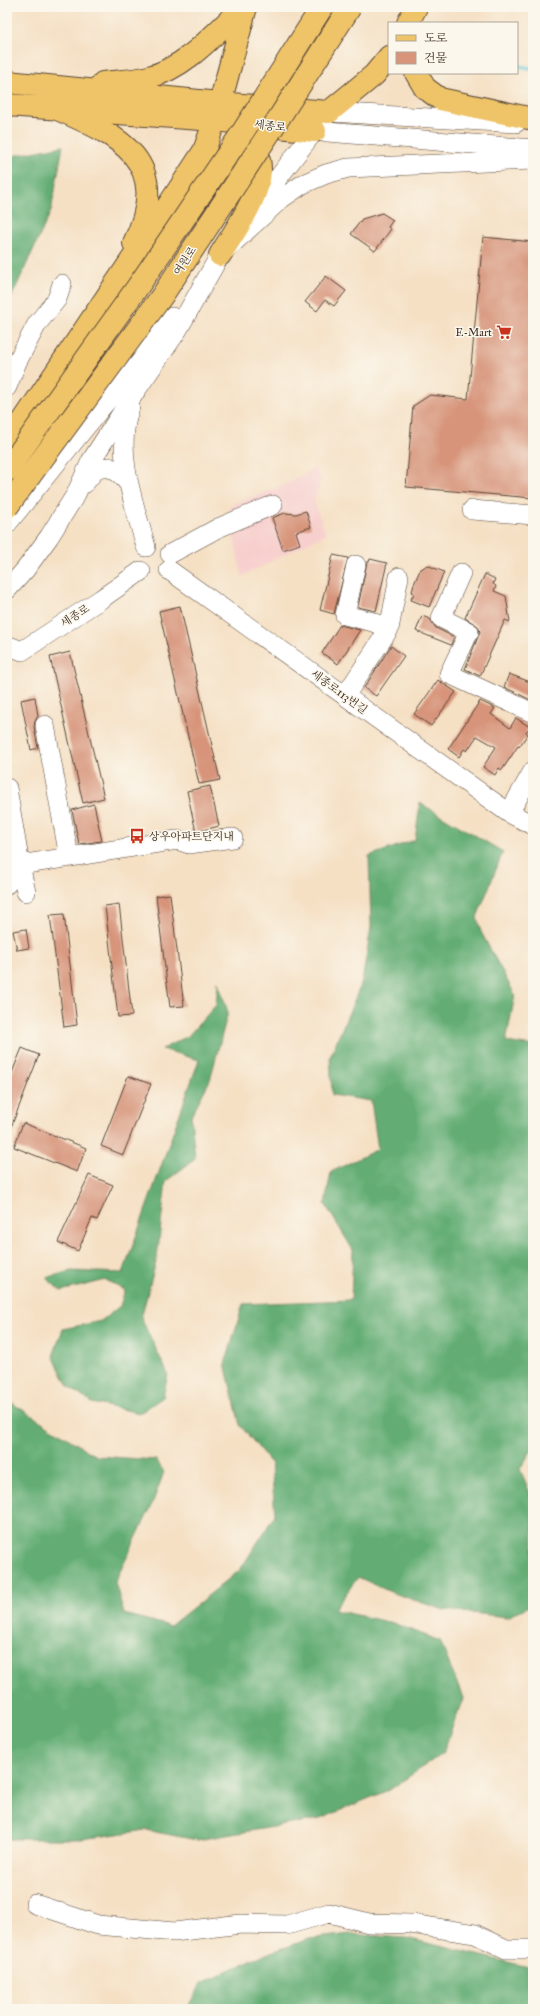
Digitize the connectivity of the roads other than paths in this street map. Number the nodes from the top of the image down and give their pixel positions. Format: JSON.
{"nodes":[{"id":1,"x":244,"y":7,"type":"edge"},
{"id":2,"x":322,"y":7,"type":"edge"},
{"id":3,"x":350,"y":7,"type":"edge"},
{"id":4,"x":416,"y":7,"type":"edge"},
{"id":5,"x":423,"y":7,"type":"edge"},
{"id":6,"x":408,"y":22,"type":"edge"},
{"id":7,"x":418,"y":22,"type":"edge"},
{"id":8,"x":388,"y":58,"type":"edge"},
{"id":9,"x":417,"y":74,"type":"edge"},
{"id":10,"x":7,"y":82,"type":"edge"},
{"id":11,"x":66,"y":88,"type":"junction"},
{"id":12,"x":7,"y":105,"type":"edge"},
{"id":13,"x":55,"y":108,"type":"junction"},
{"id":14,"x":217,"y":112,"type":"junction"},
{"id":15,"x":329,"y":112,"type":"junction"},
{"id":16,"x":533,"y":119,"type":"edge"},
{"id":17,"x":533,"y":124,"type":"edge"},
{"id":18,"x":315,"y":131,"type":"junction"},
{"id":19,"x":533,"y":149,"type":"edge"},
{"id":20,"x":533,"y":160,"type":"edge"},
{"id":21,"x":166,"y":210,"type":"junction"},
{"id":22,"x":220,"y":255,"type":"junction"},
{"id":23,"x":62,"y":284,"type":"dead end"},
{"id":24,"x":111,"y":292,"type":"junction"},
{"id":25,"x":132,"y":383,"type":"junction"},
{"id":26,"x":7,"y":387,"type":"edge"},
{"id":27,"x":10,"y":437,"type":"edge"},
{"id":28,"x":7,"y":470,"type":"edge"},
{"id":29,"x":129,"y":484,"type":"junction"},
{"id":30,"x":76,"y":494,"type":"junction"},
{"id":31,"x":273,"y":505,"type":"dead end"},
{"id":32,"x":7,"y":507,"type":"edge"},
{"id":33,"x":472,"y":510,"type":"dead end"},
{"id":34,"x":533,"y":515,"type":"edge"},
{"id":35,"x":7,"y":524,"type":"edge"},
{"id":36,"x":146,"y":547,"type":"junction"},
{"id":37,"x":169,"y":562,"type":"junction"},
{"id":38,"x":356,"y":565,"type":"dead end"},
{"id":39,"x":141,"y":570,"type":"junction"},
{"id":40,"x":462,"y":572,"type":"dead end"},
{"id":41,"x":399,"y":577,"type":"dead end"},
{"id":42,"x":7,"y":590,"type":"edge"},
{"id":43,"x":384,"y":627,"type":"junction"},
{"id":44,"x":7,"y":645,"type":"edge"},
{"id":45,"x":340,"y":692,"type":"junction"},
{"id":46,"x":533,"y":714,"type":"edge"},
{"id":47,"x":45,"y":725,"type":"dead end"},
{"id":48,"x":533,"y":771,"type":"edge"},
{"id":49,"x":7,"y":788,"type":"edge"},
{"id":50,"x":510,"y":813,"type":"junction"},
{"id":51,"x":533,"y":825,"type":"edge"},
{"id":52,"x":233,"y":838,"type":"dead end"},
{"id":53,"x":69,"y":857,"type":"junction"},
{"id":54,"x":20,"y":865,"type":"junction"},
{"id":55,"x":7,"y":884,"type":"edge"},
{"id":56,"x":26,"y":892,"type":"dead end"},
{"id":57,"x":35,"y":1904,"type":"dead end"},
{"id":58,"x":533,"y":1949,"type":"edge"}],
"edges":[{"from":1,"to":11,"type":"main road"},
{"from":1,"to":14,"type":"main road"},
{"from":2,"to":28,"type":"main road","bridge":true},
{"from":3,"to":32,"type":"main road","name":"여원로","bridge":true},
{"from":4,"to":6,"type":"main road"},
{"from":5,"to":7,"type":"main road"},
{"from":8,"to":15,"type":"main road"},
{"from":9,"to":16,"type":"main road"},
{"from":10,"to":11,"type":"main road","name":"세종로"},
{"from":11,"to":14,"type":"main road","name":"세종로"},
{"from":12,"to":13,"type":"main road","name":"세종로"},
{"from":13,"to":14,"type":"main road","name":"세종로"},
{"from":13,"to":24,"type":"main road"},
{"from":14,"to":15,"type":"main road"},
{"from":14,"to":18,"type":"main road","name":"세종로"},
{"from":14,"to":21,"type":"main road"},
{"from":15,"to":17,"type":"street"},
{"from":15,"to":18,"type":"street"},
{"from":18,"to":19,"type":"street","name":"세종로"},
{"from":18,"to":22,"type":"street"},
{"from":20,"to":22,"type":"street"},
{"from":21,"to":22,"type":"main road"},
{"from":21,"to":24,"type":"main road"},
{"from":22,"to":25,"type":"street"},
{"from":23,"to":26,"type":"street"},
{"from":24,"to":27,"type":"main road"},
{"from":25,"to":29,"type":"street"},
{"from":25,"to":30,"type":"street"},
{"from":25,"to":35,"type":"street"},
{"from":29,"to":30,"type":"street"},
{"from":29,"to":36,"type":"street"},
{"from":30,"to":42,"type":"street"},
{"from":31,"to":37,"type":"street"},
{"from":33,"to":34,"type":"street"},
{"from":36,"to":37,"type":"street"},
{"from":36,"to":39,"type":"street"},
{"from":37,"to":39,"type":"street"},
{"from":37,"to":45,"type":"street","name":"세종로113번길"},
{"from":38,"to":43,"type":"street"},
{"from":39,"to":44,"type":"street","name":"세종로"},
{"from":40,"to":46,"type":"street"},
{"from":41,"to":43,"type":"street"},
{"from":43,"to":45,"type":"street"},
{"from":45,"to":50,"type":"street","name":"세종로113번길"},
{"from":47,"to":53,"type":"street"},
{"from":48,"to":50,"type":"street"},
{"from":49,"to":54,"type":"street"},
{"from":50,"to":51,"type":"street","name":"세종로113번길"},
{"from":52,"to":53,"type":"street"},
{"from":53,"to":54,"type":"street"},
{"from":54,"to":55,"type":"street"},
{"from":54,"to":56,"type":"street"},
{"from":57,"to":58,"type":"street"}]}
